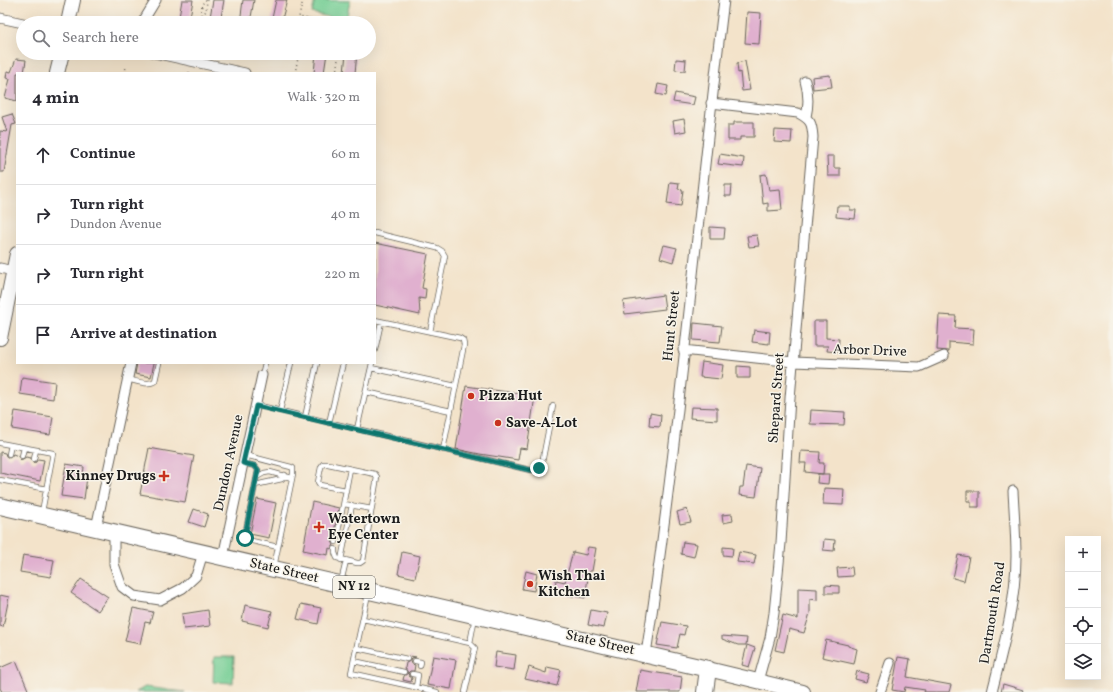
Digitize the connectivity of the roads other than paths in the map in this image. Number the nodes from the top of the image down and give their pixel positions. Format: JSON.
{"nodes":[{"id":1,"x":73,"y":0,"type":"edge"},
{"id":2,"x":156,"y":0,"type":"edge"},
{"id":3,"x":724,"y":0,"type":"edge"},
{"id":4,"x":70,"y":16,"type":"edge"},
{"id":5,"x":146,"y":16,"type":"edge"},
{"id":6,"x":0,"y":18,"type":"edge"},
{"id":7,"x":16,"y":21,"type":"edge"},
{"id":8,"x":60,"y":60,"type":"edge"},
{"id":9,"x":186,"y":60,"type":"edge"},
{"id":10,"x":57,"y":72,"type":"edge"},
{"id":11,"x":240,"y":72,"type":"edge"},
{"id":12,"x":805,"y":81,"type":"dead end"},
{"id":13,"x":711,"y":103,"type":"junction"},
{"id":14,"x":806,"y":117,"type":"junction"},
{"id":15,"x":376,"y":234,"type":"edge"},
{"id":16,"x":16,"y":256,"type":"edge"},
{"id":17,"x":10,"y":270,"type":"edge"},
{"id":18,"x":376,"y":320,"type":"edge"},
{"id":19,"x":382,"y":322,"type":"junction"},
{"id":20,"x":430,"y":332,"type":"junction"},
{"id":21,"x":0,"y":338,"type":"edge"},
{"id":22,"x":376,"y":346,"type":"edge"},
{"id":23,"x":684,"y":350,"type":"junction"},
{"id":24,"x":944,"y":356,"type":"dead end"},
{"id":25,"x":794,"y":362,"type":"junction"},
{"id":26,"x":131,"y":364,"type":"edge"},
{"id":27,"x":159,"y":364,"type":"edge"},
{"id":28,"x":265,"y":364,"type":"edge"},
{"id":29,"x":291,"y":364,"type":"edge"},
{"id":30,"x":317,"y":364,"type":"edge"},
{"id":31,"x":343,"y":364,"type":"edge"},
{"id":32,"x":372,"y":365,"type":"edge"},
{"id":33,"x":262,"y":375,"type":"joint"},
{"id":34,"x":127,"y":379,"type":"junction"},
{"id":35,"x":456,"y":386,"type":"junction"},
{"id":36,"x":366,"y":392,"type":"junction"},
{"id":37,"x":256,"y":406,"type":"junction"},
{"id":38,"x":553,"y":406,"type":"dead end"},
{"id":39,"x":280,"y":411,"type":"junction"},
{"id":40,"x":451,"y":411,"type":"junction"},
{"id":41,"x":304,"y":417,"type":"junction"},
{"id":42,"x":329,"y":423,"type":"junction"},
{"id":43,"x":357,"y":429,"type":"junction"},
{"id":44,"x":0,"y":443,"type":"edge"},
{"id":45,"x":11,"y":445,"type":"junction"},
{"id":46,"x":24,"y":448,"type":"junction"},
{"id":47,"x":36,"y":450,"type":"junction"},
{"id":48,"x":443,"y":450,"type":"junction"},
{"id":49,"x":9,"y":454,"type":"dead end"},
{"id":50,"x":22,"y":456,"type":"dead end"},
{"id":51,"x":34,"y":459,"type":"dead end"},
{"id":52,"x":244,"y":459,"type":"junction"},
{"id":53,"x":350,"y":469,"type":"junction"},
{"id":54,"x":4,"y":474,"type":"dead end"},
{"id":55,"x":285,"y":476,"type":"junction"},
{"id":56,"x":18,"y":477,"type":"dead end"},
{"id":57,"x":257,"y":477,"type":"junction"},
{"id":58,"x":292,"y":478,"type":"junction"},
{"id":59,"x":30,"y":479,"type":"dead end"},
{"id":60,"x":2,"y":480,"type":"edge"},
{"id":61,"x":16,"y":483,"type":"junction"},
{"id":62,"x":255,"y":485,"type":"junction"},
{"id":63,"x":29,"y":486,"type":"junction"},
{"id":64,"x":47,"y":490,"type":"junction"},
{"id":65,"x":346,"y":490,"type":"junction"},
{"id":66,"x":1013,"y":491,"type":"dead end"},
{"id":67,"x":344,"y":504,"type":"junction"},
{"id":68,"x":352,"y":505,"type":"junction"},
{"id":69,"x":0,"y":506,"type":"edge"},
{"id":70,"x":372,"y":509,"type":"junction"},
{"id":71,"x":42,"y":515,"type":"junction"},
{"id":72,"x":96,"y":528,"type":"junction"},
{"id":73,"x":114,"y":533,"type":"junction"},
{"id":74,"x":336,"y":542,"type":"dead end"},
{"id":75,"x":278,"y":547,"type":"junction"},
{"id":76,"x":335,"y":549,"type":"dead end"},
{"id":77,"x":203,"y":553,"type":"junction"},
{"id":78,"x":223,"y":557,"type":"junction"},
{"id":79,"x":344,"y":560,"type":"junction"},
{"id":80,"x":274,"y":568,"type":"junction"},
{"id":81,"x":341,"y":584,"type":"junction"},
{"id":82,"x":369,"y":590,"type":"junction"},
{"id":83,"x":475,"y":614,"type":"junction"},
{"id":84,"x":363,"y":619,"type":"junction"},
{"id":85,"x":470,"y":643,"type":"junction"},
{"id":86,"x":357,"y":648,"type":"junction"},
{"id":87,"x":646,"y":654,"type":"junction"},
{"id":88,"x":406,"y":659,"type":"dead end"},
{"id":89,"x":354,"y":661,"type":"junction"},
{"id":90,"x":416,"y":661,"type":"dead end"},
{"id":91,"x":890,"y":663,"type":"dead end"},
{"id":92,"x":420,"y":666,"type":"dead end"},
{"id":93,"x":404,"y":672,"type":"dead end"},
{"id":94,"x":412,"y":674,"type":"dead end"},
{"id":95,"x":706,"y":681,"type":"edge"},
{"id":96,"x":758,"y":681,"type":"junction"},
{"id":97,"x":416,"y":687,"type":"junction"},
{"id":98,"x":437,"y":692,"type":"edge"},
{"id":99,"x":465,"y":692,"type":"edge"},
{"id":100,"x":803,"y":692,"type":"edge"},
{"id":101,"x":880,"y":692,"type":"edge"},
{"id":102,"x":992,"y":692,"type":"edge"}],
"edges":[{"from":1,"to":4,"type":"main road"},
{"from":2,"to":5,"type":"street"},
{"from":3,"to":13,"type":"street","name":"Hunt Street"},
{"from":6,"to":7,"type":"street"},
{"from":8,"to":10,"type":"main road"},
{"from":9,"to":11,"type":"street"},
{"from":12,"to":14,"type":"street"},
{"from":13,"to":14,"type":"street"},
{"from":13,"to":23,"type":"street","name":"Hunt Street"},
{"from":14,"to":25,"type":"street","name":"Shepard Street"},
{"from":15,"to":20,"type":"lane"},
{"from":16,"to":17,"type":"main road"},
{"from":17,"to":21,"type":"main road"},
{"from":18,"to":19,"type":"lane"},
{"from":19,"to":20,"type":"lane"},
{"from":19,"to":22,"type":"lane"},
{"from":20,"to":35,"type":"lane"},
{"from":23,"to":25,"type":"street","name":"Arbor Drive"},
{"from":23,"to":87,"type":"street","name":"Hunt Street"},
{"from":24,"to":25,"type":"street","name":"Arbor Drive"},
{"from":25,"to":96,"type":"street","name":"Shepard Street"},
{"from":26,"to":34,"type":"street"},
{"from":27,"to":34,"type":"lane"},
{"from":28,"to":33,"type":"lane"},
{"from":29,"to":39,"type":"lane"},
{"from":30,"to":41,"type":"lane"},
{"from":31,"to":42,"type":"lane"},
{"from":32,"to":35,"type":"lane"},
{"from":32,"to":36,"type":"lane"},
{"from":33,"to":37,"type":"street","name":"Dundon Avenue"},
{"from":34,"to":72,"type":"street"},
{"from":35,"to":40,"type":"lane"},
{"from":36,"to":40,"type":"lane"},
{"from":36,"to":43,"type":"lane"},
{"from":37,"to":39,"type":"lane"},
{"from":37,"to":52,"type":"street","name":"Dundon Avenue"},
{"from":38,"to":48,"type":"lane"},
{"from":39,"to":41,"type":"lane"},
{"from":40,"to":48,"type":"lane"},
{"from":41,"to":42,"type":"lane"},
{"from":42,"to":43,"type":"lane"},
{"from":43,"to":48,"type":"lane"},
{"from":44,"to":45,"type":"lane"},
{"from":45,"to":46,"type":"lane"},
{"from":45,"to":49,"type":"lane"},
{"from":46,"to":47,"type":"lane"},
{"from":46,"to":50,"type":"lane"},
{"from":47,"to":51,"type":"lane"},
{"from":47,"to":64,"type":"lane"},
{"from":52,"to":57,"type":"lane"},
{"from":52,"to":58,"type":"lane"},
{"from":52,"to":78,"type":"street","name":"Dundon Avenue"},
{"from":53,"to":65,"type":"lane"},
{"from":53,"to":65,"type":"lane"},
{"from":53,"to":70,"type":"lane"},
{"from":54,"to":60,"type":"lane"},
{"from":55,"to":57,"type":"lane"},
{"from":55,"to":58,"type":"lane"},
{"from":55,"to":62,"type":"lane"},
{"from":56,"to":61,"type":"lane"},
{"from":57,"to":62,"type":"lane"},
{"from":58,"to":75,"type":"lane"},
{"from":59,"to":63,"type":"lane"},
{"from":60,"to":61,"type":"lane"},
{"from":61,"to":63,"type":"lane"},
{"from":62,"to":75,"type":"lane"},
{"from":63,"to":64,"type":"lane"},
{"from":64,"to":71,"type":"lane"},
{"from":65,"to":67,"type":"lane"},
{"from":66,"to":102,"type":"street","name":"Dartmouth Road"},
{"from":67,"to":68,"type":"lane"},
{"from":67,"to":74,"type":"lane"},
{"from":68,"to":70,"type":"lane"},
{"from":68,"to":79,"type":"lane"},
{"from":69,"to":71,"type":"highway","name":"State Street","number":"NY 12"},
{"from":70,"to":79,"type":"lane"},
{"from":71,"to":72,"type":"highway","name":"State Street","number":"NY 12"},
{"from":72,"to":73,"type":"highway","name":"State Street","number":"NY 12"},
{"from":73,"to":77,"type":"highway","name":"State Street","number":"NY 12"},
{"from":73,"to":77,"type":"street"},
{"from":75,"to":80,"type":"lane"},
{"from":76,"to":79,"type":"lane"},
{"from":77,"to":78,"type":"highway","name":"State Street","number":"NY 12"},
{"from":78,"to":80,"type":"highway","name":"State Street","number":"NY 12"},
{"from":79,"to":81,"type":"lane"},
{"from":80,"to":81,"type":"highway","name":"State Street","number":"NY 12"},
{"from":81,"to":82,"type":"highway","name":"State Street","number":"NY 12"},
{"from":82,"to":83,"type":"highway","name":"State Street","number":"NY 12"},
{"from":82,"to":84,"type":"lane"},
{"from":83,"to":85,"type":"lane"},
{"from":83,"to":87,"type":"highway","name":"State Street","number":"NY 12"},
{"from":84,"to":85,"type":"lane"},
{"from":84,"to":86,"type":"lane"},
{"from":85,"to":99,"type":"lane"},
{"from":86,"to":88,"type":"lane"},
{"from":86,"to":89,"type":"lane"},
{"from":87,"to":95,"type":"highway","name":"State Street","number":"NY 12"},
{"from":89,"to":93,"type":"lane"},
{"from":89,"to":97,"type":"lane"},
{"from":90,"to":92,"type":"lane"},
{"from":91,"to":101,"type":"street"},
{"from":94,"to":97,"type":"lane"},
{"from":95,"to":96,"type":"main road","name":"State Street"},
{"from":96,"to":100,"type":"main road","name":"State Street"},
{"from":97,"to":98,"type":"lane"}]}
